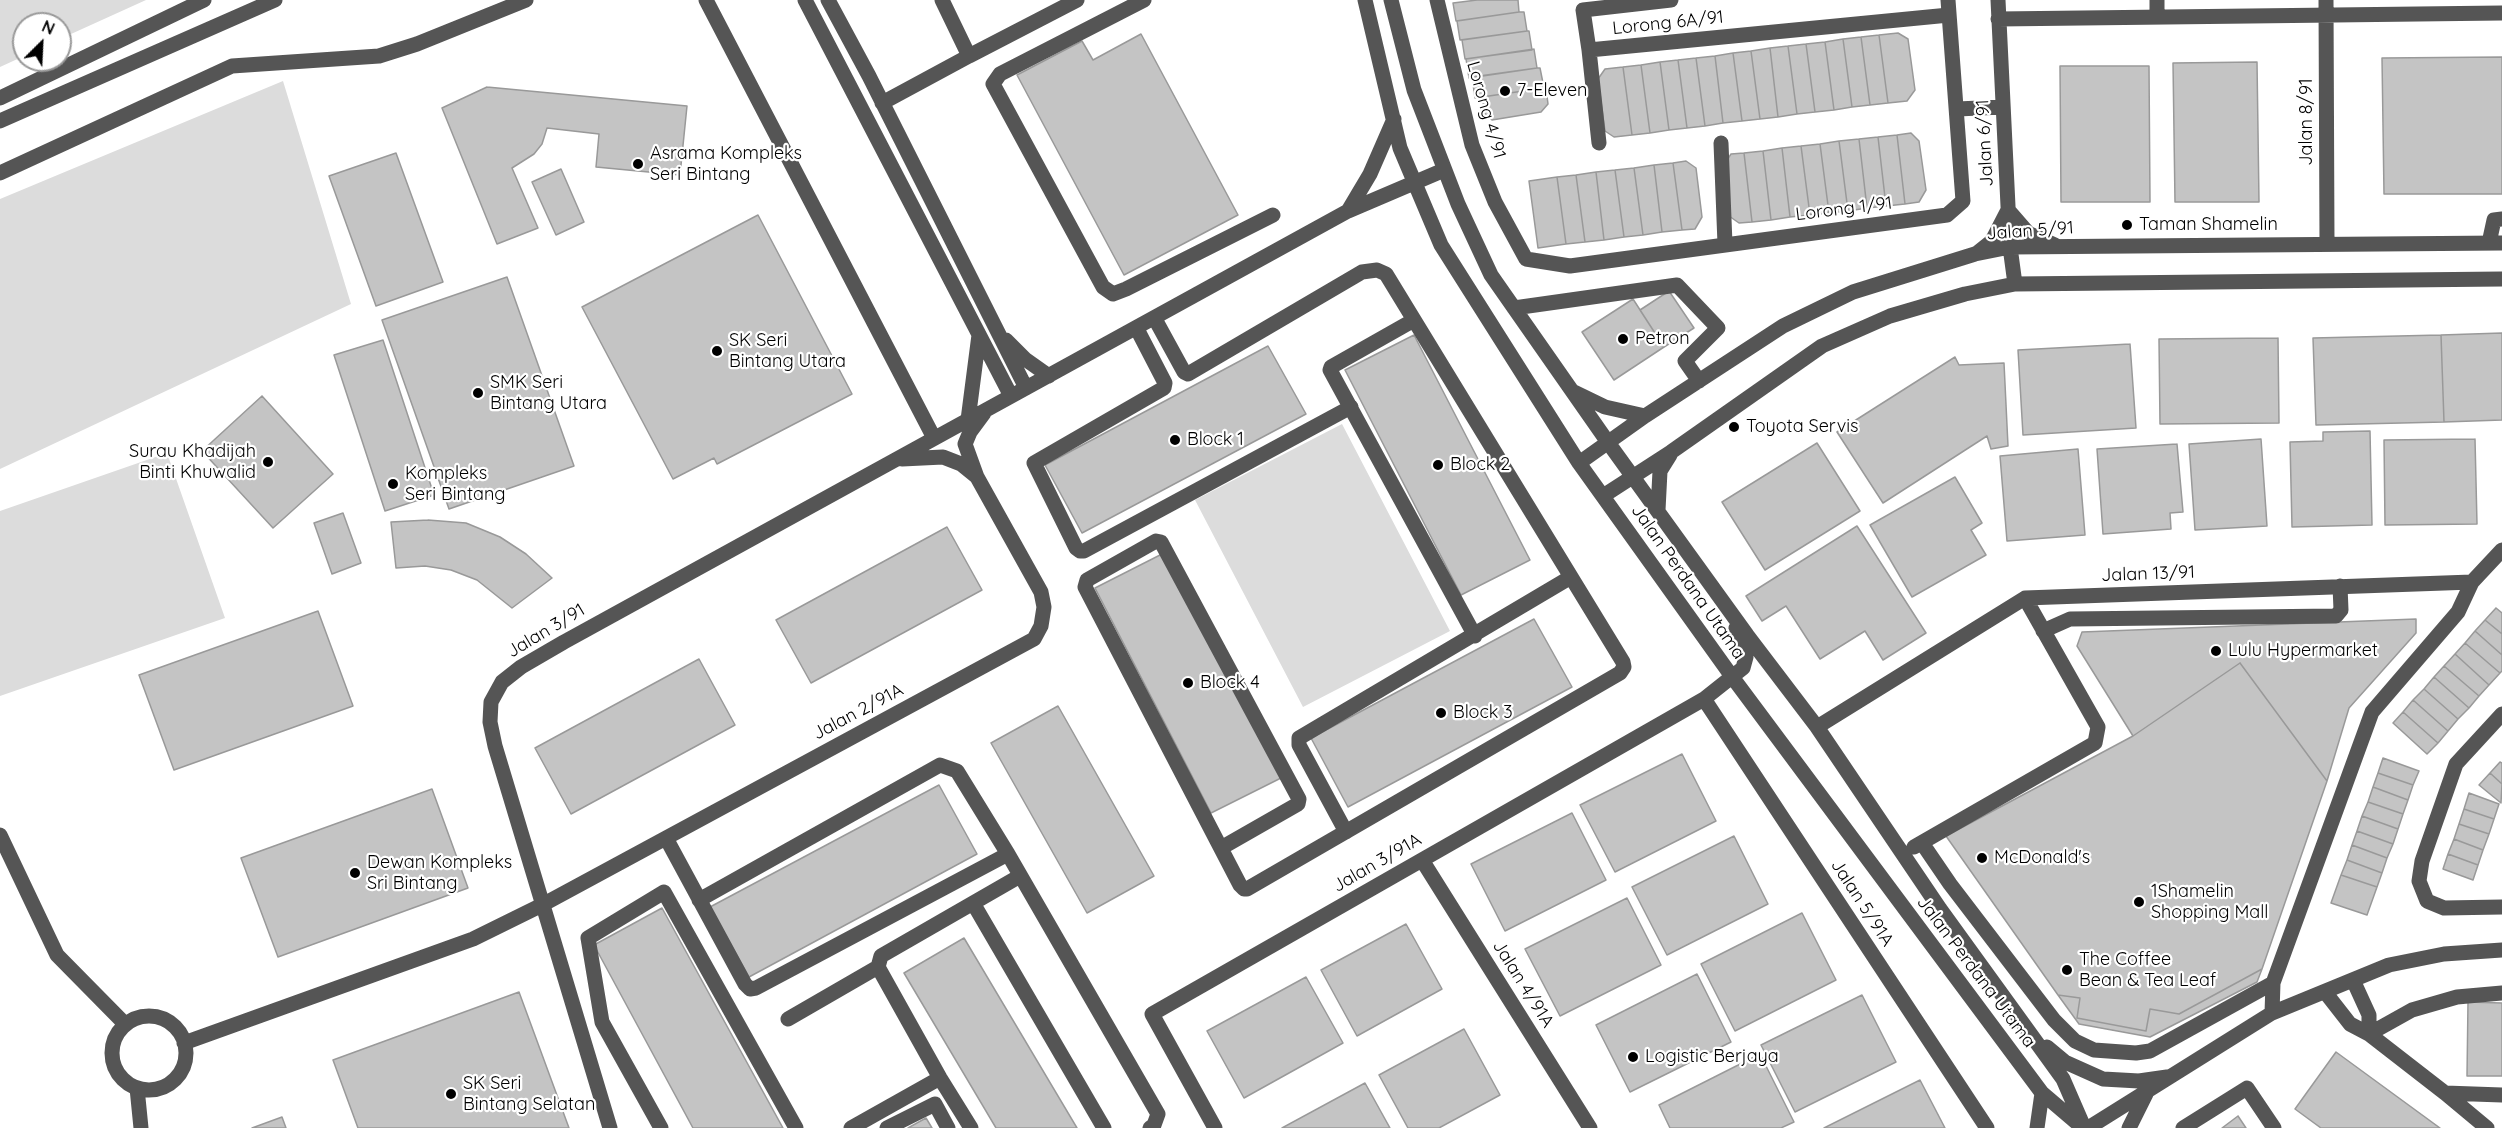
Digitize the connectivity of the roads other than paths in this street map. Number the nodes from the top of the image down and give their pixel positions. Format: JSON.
{"nodes":[{"id":1,"x":204,"y":0,"type":"edge"},
{"id":2,"x":275,"y":0,"type":"edge"},
{"id":3,"x":526,"y":0,"type":"edge"},
{"id":4,"x":706,"y":0,"type":"edge"},
{"id":5,"x":805,"y":0,"type":"edge"},
{"id":6,"x":828,"y":0,"type":"edge"},
{"id":7,"x":942,"y":0,"type":"edge"},
{"id":8,"x":1077,"y":0,"type":"edge"},
{"id":9,"x":1144,"y":0,"type":"edge"},
{"id":10,"x":1365,"y":0,"type":"edge"},
{"id":11,"x":1390,"y":0,"type":"edge"},
{"id":12,"x":1437,"y":0,"type":"edge"},
{"id":13,"x":1671,"y":0,"type":"edge"},
{"id":14,"x":1998,"y":0,"type":"edge"},
{"id":15,"x":2157,"y":0,"type":"edge"},
{"id":16,"x":1949,"y":8,"type":"edge"},
{"id":17,"x":2326,"y":8,"type":"edge"},
{"id":18,"x":2493,"y":9,"type":"edge"},
{"id":19,"x":2157,"y":17,"type":"junction"},
{"id":20,"x":1998,"y":19,"type":"junction"},
{"id":21,"x":1589,"y":50,"type":"junction"},
{"id":22,"x":969,"y":56,"type":"junction"},
{"id":23,"x":0,"y":81,"type":"edge"},
{"id":24,"x":6,"y":95,"type":"edge"},
{"id":25,"x":882,"y":103,"type":"junction"},
{"id":26,"x":2003,"y":107,"type":"junction"},
{"id":27,"x":1957,"y":109,"type":"junction"},
{"id":28,"x":1394,"y":119,"type":"junction"},
{"id":29,"x":0,"y":121,"type":"edge"},
{"id":30,"x":1599,"y":143,"type":"dead end"},
{"id":31,"x":1721,"y":143,"type":"dead end"},
{"id":32,"x":1444,"y":170,"type":"junction"},
{"id":33,"x":0,"y":173,"type":"edge"},
{"id":34,"x":1414,"y":183,"type":"junction"},
{"id":35,"x":2008,"y":210,"type":"junction"},
{"id":36,"x":1348,"y":211,"type":"junction"},
{"id":37,"x":1273,"y":214,"type":"dead end"},
{"id":38,"x":2502,"y":219,"type":"edge"},
{"id":39,"x":2495,"y":243,"type":"edge"},
{"id":40,"x":1725,"y":244,"type":"junction"},
{"id":41,"x":2326,"y":244,"type":"junction"},
{"id":42,"x":2010,"y":247,"type":"junction"},
{"id":43,"x":2060,"y":247,"type":"junction"},
{"id":44,"x":1975,"y":254,"type":"junction"},
{"id":45,"x":1526,"y":259,"type":"joint"},
{"id":46,"x":2502,"y":279,"type":"edge"},
{"id":47,"x":2015,"y":284,"type":"junction"},
{"id":48,"x":1514,"y":308,"type":"junction"},
{"id":49,"x":1155,"y":319,"type":"junction"},
{"id":50,"x":1414,"y":320,"type":"junction"},
{"id":51,"x":993,"y":327,"type":"junction"},
{"id":52,"x":1137,"y":328,"type":"junction"},
{"id":53,"x":979,"y":335,"type":"junction"},
{"id":54,"x":1049,"y":376,"type":"junction"},
{"id":55,"x":1699,"y":381,"type":"junction"},
{"id":56,"x":1026,"y":388,"type":"junction"},
{"id":57,"x":1572,"y":392,"type":"junction"},
{"id":58,"x":1011,"y":396,"type":"junction"},
{"id":59,"x":1351,"y":407,"type":"junction"},
{"id":60,"x":988,"y":408,"type":"junction"},
{"id":61,"x":1645,"y":416,"type":"junction"},
{"id":62,"x":968,"y":420,"type":"junction"},
{"id":63,"x":934,"y":438,"type":"junction"},
{"id":64,"x":1607,"y":441,"type":"junction"},
{"id":65,"x":1671,"y":452,"type":"junction"},
{"id":66,"x":896,"y":459,"type":"junction"},
{"id":67,"x":1579,"y":463,"type":"junction"},
{"id":68,"x":977,"y":477,"type":"junction"},
{"id":69,"x":1634,"y":477,"type":"junction"},
{"id":70,"x":1603,"y":496,"type":"junction"},
{"id":71,"x":1658,"y":510,"type":"junction"},
{"id":72,"x":2502,"y":550,"type":"edge"},
{"id":73,"x":1571,"y":578,"type":"junction"},
{"id":74,"x":2472,"y":582,"type":"junction"},
{"id":75,"x":2340,"y":586,"type":"junction"},
{"id":76,"x":2025,"y":598,"type":"junction"},
{"id":77,"x":1731,"y":610,"type":"junction"},
{"id":78,"x":2043,"y":632,"type":"junction"},
{"id":79,"x":1475,"y":636,"type":"junction"},
{"id":80,"x":1733,"y":678,"type":"junction"},
{"id":81,"x":1704,"y":699,"type":"junction"},
{"id":82,"x":2502,"y":714,"type":"edge"},
{"id":83,"x":1817,"y":727,"type":"junction"},
{"id":84,"x":1346,"y":832,"type":"junction"},
{"id":85,"x":0,"y":835,"type":"edge"},
{"id":86,"x":666,"y":838,"type":"junction"},
{"id":87,"x":1922,"y":843,"type":"junction"},
{"id":88,"x":1221,"y":848,"type":"junction"},
{"id":89,"x":1904,"y":853,"type":"junction"},
{"id":90,"x":1008,"y":854,"type":"junction"},
{"id":91,"x":1422,"y":860,"type":"junction"},
{"id":92,"x":1020,"y":876,"type":"junction"},
{"id":93,"x":699,"y":900,"type":"junction"},
{"id":94,"x":973,"y":903,"type":"junction"},
{"id":95,"x":542,"y":905,"type":"junction"},
{"id":96,"x":2502,"y":907,"type":"edge"},
{"id":97,"x":2502,"y":950,"type":"edge"},
{"id":98,"x":878,"y":967,"type":"junction"},
{"id":99,"x":2353,"y":980,"type":"junction"},
{"id":100,"x":2273,"y":983,"type":"junction"},
{"id":101,"x":2325,"y":992,"type":"junction"},
{"id":102,"x":2502,"y":993,"type":"edge"},
{"id":103,"x":2272,"y":1013,"type":"junction"},
{"id":104,"x":788,"y":1019,"type":"dead end"},
{"id":105,"x":125,"y":1024,"type":"junction"},
{"id":106,"x":2369,"y":1034,"type":"junction"},
{"id":107,"x":2035,"y":1038,"type":"junction"},
{"id":108,"x":184,"y":1043,"type":"junction"},
{"id":109,"x":2169,"y":1077,"type":"junction"},
{"id":110,"x":940,"y":1078,"type":"junction"},
{"id":111,"x":137,"y":1088,"type":"junction"},
{"id":112,"x":2148,"y":1092,"type":"junction"},
{"id":113,"x":2042,"y":1093,"type":"junction"},
{"id":114,"x":2445,"y":1093,"type":"junction"},
{"id":115,"x":2502,"y":1095,"type":"edge"},
{"id":116,"x":141,"y":1128,"type":"edge"},
{"id":117,"x":610,"y":1128,"type":"edge"},
{"id":118,"x":661,"y":1128,"type":"edge"},
{"id":119,"x":796,"y":1128,"type":"edge"},
{"id":120,"x":851,"y":1128,"type":"edge"},
{"id":121,"x":887,"y":1128,"type":"edge"},
{"id":122,"x":948,"y":1128,"type":"edge"},
{"id":123,"x":972,"y":1128,"type":"edge"},
{"id":124,"x":1104,"y":1128,"type":"edge"},
{"id":125,"x":1150,"y":1128,"type":"edge"},
{"id":126,"x":1215,"y":1128,"type":"edge"},
{"id":127,"x":1590,"y":1128,"type":"edge"},
{"id":128,"x":1987,"y":1128,"type":"edge"},
{"id":129,"x":2037,"y":1128,"type":"edge"},
{"id":130,"x":2085,"y":1128,"type":"edge"},
{"id":131,"x":2129,"y":1128,"type":"edge"},
{"id":132,"x":2183,"y":1128,"type":"edge"},
{"id":133,"x":2274,"y":1128,"type":"edge"},
{"id":134,"x":2487,"y":1128,"type":"edge"}],
"edges":[{"from":1,"to":24,"type":"street"},
{"from":2,"to":29,"type":"street"},
{"from":3,"to":33,"type":"street"},
{"from":4,"to":63,"type":"street"},
{"from":5,"to":53,"type":"street"},
{"from":6,"to":25,"type":"street"},
{"from":7,"to":22,"type":"street"},
{"from":8,"to":22,"type":"street"},
{"from":9,"to":37,"type":"street"},
{"from":10,"to":28,"type":"street","name":"Jalan Perdana Utama"},
{"from":11,"to":32,"type":"street"},
{"from":12,"to":45,"type":"street","name":"Lorong 4/91"},
{"from":13,"to":21,"type":"street","name":"Lorong 6A/91"},
{"from":14,"to":20,"type":"street","name":"Jalan 6/91"},
{"from":15,"to":19,"type":"street"},
{"from":16,"to":21,"type":"street","name":"Lorong 6A/91"},
{"from":16,"to":27,"type":"street","name":"Lorong 1/91"},
{"from":17,"to":18,"type":"street"},
{"from":17,"to":19,"type":"street"},
{"from":17,"to":41,"type":"street","name":"Jalan 8/91"},
{"from":19,"to":20,"type":"street"},
{"from":20,"to":26,"type":"street","name":"Jalan 6/91"},
{"from":21,"to":30,"type":"street"},
{"from":22,"to":25,"type":"street"},
{"from":23,"to":24,"type":"street"},
{"from":25,"to":51,"type":"street"},
{"from":26,"to":27,"type":"street"},
{"from":26,"to":35,"type":"street","name":"Jalan 6/91"},
{"from":27,"to":40,"type":"street","name":"Lorong 1/91"},
{"from":28,"to":34,"type":"street","name":"Jalan Perdana Utama"},
{"from":28,"to":36,"type":"street"},
{"from":31,"to":40,"type":"street"},
{"from":32,"to":34,"type":"street","name":"Jalan 3/91"},
{"from":32,"to":48,"type":"street"},
{"from":34,"to":36,"type":"street","name":"Jalan 3/91"},
{"from":34,"to":67,"type":"street","name":"Jalan Perdana Utama"},
{"from":35,"to":42,"type":"street","name":"Jalan 6/91"},
{"from":35,"to":43,"type":"street"},
{"from":35,"to":44,"type":"street"},
{"from":36,"to":49,"type":"street","name":"Jalan 3/91"},
{"from":38,"to":39,"type":"street"},
{"from":39,"to":41,"type":"street","name":"Jalan 5/91"},
{"from":40,"to":45,"type":"street","name":"Lorong 1/91"},
{"from":41,"to":43,"type":"street","name":"Jalan 5/91"},
{"from":42,"to":43,"type":"street","name":"Jalan 5/91"},
{"from":42,"to":44,"type":"street","name":"Jalan 5/91"},
{"from":42,"to":47,"type":"street","name":"Jalan 6/91"},
{"from":44,"to":55,"type":"street","name":"Jalan 5/91"},
{"from":46,"to":47,"type":"street"},
{"from":47,"to":65,"type":"street"},
{"from":48,"to":55,"type":"street"},
{"from":48,"to":57,"type":"street"},
{"from":49,"to":50,"type":"street"},
{"from":49,"to":52,"type":"street","name":"Jalan 3/91"},
{"from":50,"to":59,"type":"street"},
{"from":50,"to":73,"type":"street"},
{"from":51,"to":54,"type":"street"},
{"from":51,"to":56,"type":"street"},
{"from":52,"to":54,"type":"street","name":"Jalan 3/91"},
{"from":52,"to":59,"type":"street"},
{"from":53,"to":58,"type":"street"},
{"from":53,"to":62,"type":"street"},
{"from":54,"to":56,"type":"street","name":"Jalan 3/91"},
{"from":55,"to":61,"type":"street","name":"Jalan 5/91"},
{"from":56,"to":58,"type":"street","name":"Jalan 3/91"},
{"from":57,"to":61,"type":"street"},
{"from":57,"to":64,"type":"street"},
{"from":58,"to":60,"type":"street","name":"Jalan 3/91"},
{"from":59,"to":79,"type":"street"},
{"from":60,"to":62,"type":"street","name":"Jalan 3/91"},
{"from":60,"to":68,"type":"street","name":"Jalan 2/91A"},
{"from":61,"to":64,"type":"street","name":"Jalan 5/91"},
{"from":62,"to":63,"type":"street","name":"Jalan 3/91"},
{"from":63,"to":66,"type":"street","name":"Jalan 3/91"},
{"from":64,"to":67,"type":"street","name":"Jalan 5/91"},
{"from":64,"to":69,"type":"street","name":"Jalan Perdana Utama"},
{"from":65,"to":69,"type":"street"},
{"from":65,"to":71,"type":"street"},
{"from":66,"to":68,"type":"street","name":"Jalan 2/91A"},
{"from":66,"to":95,"type":"street","name":"Jalan 3/91"},
{"from":67,"to":70,"type":"street","name":"Jalan Perdana Utama"},
{"from":68,"to":86,"type":"street","name":"Jalan 2/91A"},
{"from":69,"to":70,"type":"street"},
{"from":69,"to":71,"type":"street","name":"Jalan Perdana Utama"},
{"from":70,"to":80,"type":"street","name":"Jalan Perdana Utama"},
{"from":71,"to":77,"type":"street","name":"Jalan Perdana Utama"},
{"from":72,"to":74,"type":"street"},
{"from":73,"to":79,"type":"street"},
{"from":73,"to":84,"type":"street"},
{"from":74,"to":75,"type":"street","name":"Jalan 13/91"},
{"from":74,"to":100,"type":"street"},
{"from":75,"to":76,"type":"street","name":"Jalan 13/91"},
{"from":75,"to":78,"type":"street"},
{"from":76,"to":78,"type":"street"},
{"from":76,"to":83,"type":"street","name":"Jalan 13/91"},
{"from":77,"to":80,"type":"street"},
{"from":77,"to":83,"type":"street","name":"Jalan Perdana Utama"},
{"from":78,"to":87,"type":"street"},
{"from":79,"to":84,"type":"street"},
{"from":80,"to":81,"type":"street","name":"Jalan 3/91A"},
{"from":80,"to":113,"type":"street","name":"Jalan Perdana Utama"},
{"from":81,"to":91,"type":"street","name":"Jalan 3/91A"},
{"from":81,"to":128,"type":"street","name":"Jalan 5/91A"},
{"from":82,"to":96,"type":"street"},
{"from":83,"to":89,"type":"street","name":"Jalan Perdana Utama"},
{"from":84,"to":88,"type":"street"},
{"from":85,"to":105,"type":"street"},
{"from":86,"to":93,"type":"street"},
{"from":86,"to":95,"type":"street","name":"Jalan 2/91A"},
{"from":87,"to":89,"type":"street"},
{"from":87,"to":100,"type":"street"},
{"from":88,"to":88,"type":"street"},
{"from":89,"to":107,"type":"street","name":"Jalan Perdana Utama"},
{"from":90,"to":92,"type":"street"},
{"from":90,"to":93,"type":"street"},
{"from":90,"to":93,"type":"street"},
{"from":91,"to":126,"type":"street","name":"Jalan 3/91A"},
{"from":91,"to":127,"type":"street","name":"Jalan 4/91A"},
{"from":92,"to":94,"type":"street"},
{"from":92,"to":125,"type":"street"},
{"from":94,"to":98,"type":"street"},
{"from":94,"to":124,"type":"street"},
{"from":95,"to":108,"type":"street","name":"Jalan 2/91A"},
{"from":95,"to":117,"type":"street","name":"Jalan 3/91"},
{"from":97,"to":99,"type":"street"},
{"from":98,"to":104,"type":"street"},
{"from":98,"to":110,"type":"street"},
{"from":99,"to":101,"type":"street"},
{"from":99,"to":106,"type":"street"},
{"from":100,"to":103,"type":"street"},
{"from":101,"to":103,"type":"street"},
{"from":101,"to":106,"type":"street"},
{"from":102,"to":106,"type":"street"},
{"from":103,"to":109,"type":"street"},
{"from":105,"to":108,"type":"street"},
{"from":105,"to":111,"type":"street"},
{"from":106,"to":114,"type":"street"},
{"from":107,"to":109,"type":"street"},
{"from":107,"to":130,"type":"street","name":"Jalan Perdana Utama"},
{"from":108,"to":111,"type":"street"},
{"from":109,"to":112,"type":"street"},
{"from":110,"to":120,"type":"street"},
{"from":110,"to":123,"type":"street"},
{"from":111,"to":116,"type":"street"},
{"from":112,"to":130,"type":"street"},
{"from":112,"to":131,"type":"street"},
{"from":113,"to":129,"type":"street"},
{"from":113,"to":130,"type":"street","name":"Jalan Perdana Utama"},
{"from":114,"to":115,"type":"street"},
{"from":114,"to":134,"type":"street"},
{"from":118,"to":119,"type":"street"},
{"from":121,"to":122,"type":"street"},
{"from":132,"to":133,"type":"street"}]}
